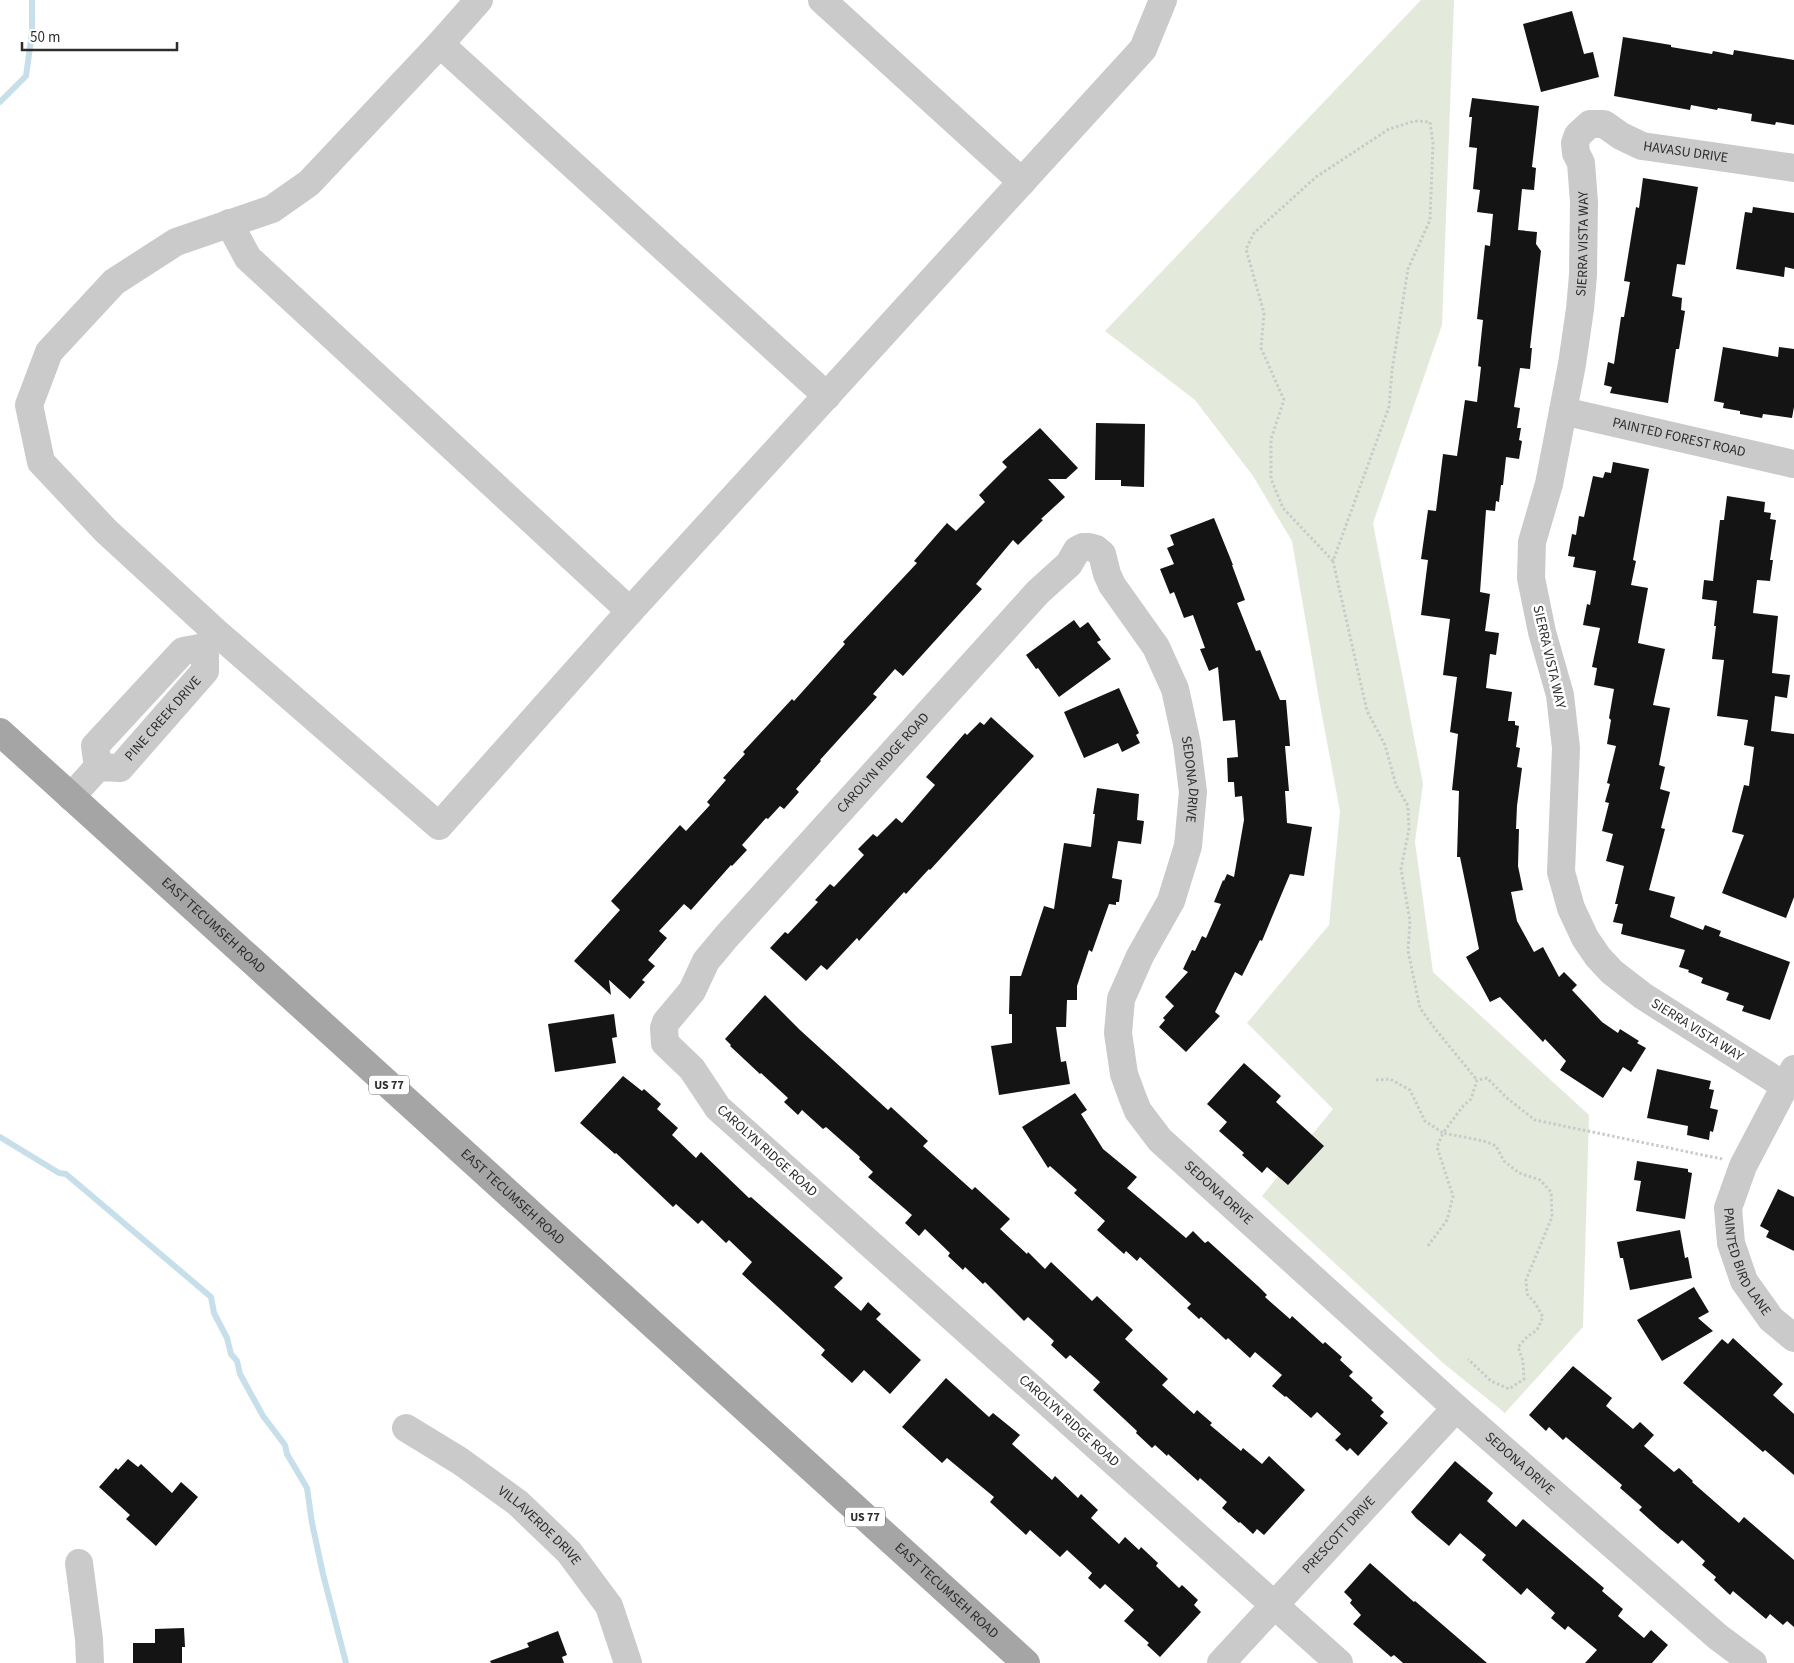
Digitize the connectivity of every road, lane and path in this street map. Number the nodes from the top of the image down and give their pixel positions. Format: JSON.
{"nodes":[{"id":1,"x":479,"y":0,"type":"edge"},
{"id":2,"x":822,"y":0,"type":"edge"},
{"id":3,"x":1163,"y":0,"type":"edge"},
{"id":4,"x":440,"y":44,"type":"junction"},
{"id":5,"x":1583,"y":129,"type":"joint"},
{"id":6,"x":1794,"y":168,"type":"edge"},
{"id":7,"x":1022,"y":182,"type":"junction"},
{"id":8,"x":229,"y":223,"type":"junction"},
{"id":9,"x":828,"y":396,"type":"junction"},
{"id":10,"x":1563,"y":411,"type":"junction"},
{"id":11,"x":1794,"y":464,"type":"edge"},
{"id":12,"x":1102,"y":554,"type":"joint"},
{"id":13,"x":1333,"y":561,"type":"junction"},
{"id":14,"x":630,"y":611,"type":"junction"},
{"id":15,"x":211,"y":640,"type":"junction"},
{"id":16,"x":0,"y":732,"type":"edge"},
{"id":17,"x":71,"y":797,"type":"junction"},
{"id":18,"x":1790,"y":1077,"type":"edge"},
{"id":19,"x":1376,"y":1080,"type":"dead end"},
{"id":20,"x":1477,"y":1080,"type":"junction"},
{"id":21,"x":1444,"y":1133,"type":"junction"},
{"id":22,"x":1722,"y":1159,"type":"dead end"},
{"id":23,"x":1428,"y":1246,"type":"dead end"},
{"id":24,"x":1794,"y":1338,"type":"edge"},
{"id":25,"x":1468,"y":1359,"type":"dead end"},
{"id":26,"x":1456,"y":1408,"type":"junction"},
{"id":27,"x":406,"y":1428,"type":"dead end"},
{"id":28,"x":79,"y":1563,"type":"dead end"},
{"id":29,"x":1274,"y":1606,"type":"junction"},
{"id":30,"x":90,"y":1663,"type":"edge"},
{"id":31,"x":628,"y":1663,"type":"edge"},
{"id":32,"x":1026,"y":1663,"type":"edge"},
{"id":33,"x":1221,"y":1663,"type":"edge"},
{"id":34,"x":1339,"y":1663,"type":"edge"},
{"id":35,"x":1753,"y":1663,"type":"edge"}],
"edges":[{"from":1,"to":4,"type":"street"},
{"from":2,"to":7,"type":"street"},
{"from":3,"to":7,"type":"street"},
{"from":4,"to":8,"type":"street"},
{"from":4,"to":9,"type":"street"},
{"from":5,"to":6,"type":"street","name":"HAVASU DRIVE"},
{"from":5,"to":10,"type":"street","name":"SIERRA VISTA WAY"},
{"from":7,"to":9,"type":"street"},
{"from":8,"to":14,"type":"street"},
{"from":8,"to":15,"type":"street"},
{"from":9,"to":14,"type":"street"},
{"from":10,"to":11,"type":"street","name":"PAINTED FOREST ROAD"},
{"from":10,"to":18,"type":"street","name":"SIERRA VISTA WAY"},
{"from":12,"to":26,"type":"street","name":"SEDONA DRIVE"},
{"from":12,"to":29,"type":"street","name":"CAROLYN RIDGE ROAD"},
{"from":13,"to":13,"type":"path"},
{"from":13,"to":20,"type":"path"},
{"from":14,"to":15,"type":"street"},
{"from":15,"to":17,"type":"street"},
{"from":16,"to":17,"type":"main road","name":"EAST TECUMSEH ROAD","number":"US 77"},
{"from":17,"to":32,"type":"main road","name":"EAST TECUMSEH ROAD","number":"US 77"},
{"from":18,"to":24,"type":"street","name":"PAINTED BIRD LANE"},
{"from":19,"to":21,"type":"path"},
{"from":20,"to":21,"type":"path"},
{"from":20,"to":22,"type":"path"},
{"from":21,"to":23,"type":"path"},
{"from":21,"to":25,"type":"path"},
{"from":26,"to":29,"type":"street","name":"PRESCOTT DRIVE"},
{"from":26,"to":35,"type":"street","name":"SEDONA DRIVE"},
{"from":27,"to":31,"type":"street","name":"VILLAVERDE DRIVE"},
{"from":28,"to":30,"type":"street"},
{"from":29,"to":33,"type":"street","name":"PRESCOTT DRIVE"},
{"from":29,"to":34,"type":"street","name":"CAROLYN RIDGE ROAD"}]}
